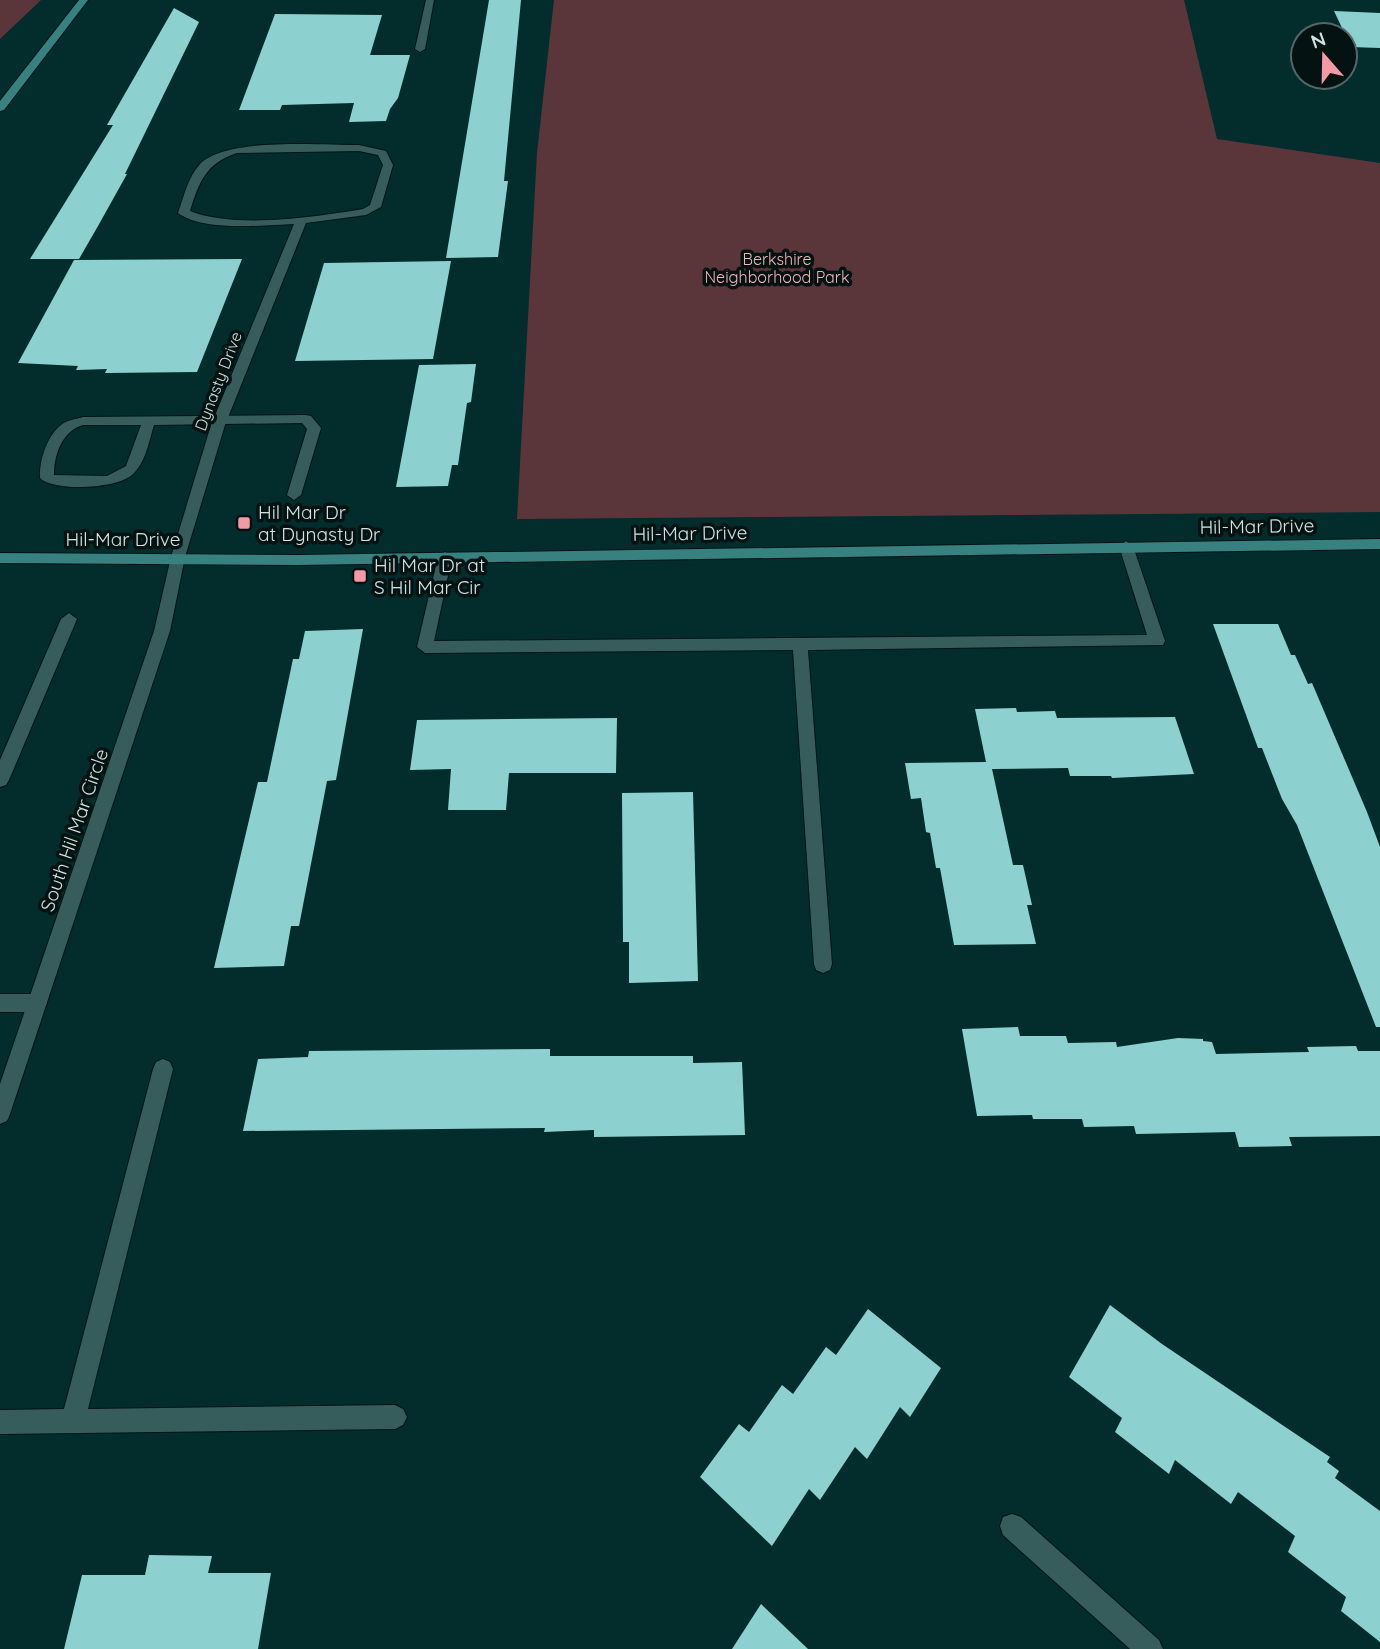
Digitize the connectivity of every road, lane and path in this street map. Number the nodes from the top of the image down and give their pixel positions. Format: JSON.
{"nodes":[{"id":1,"x":84,"y":0,"type":"edge"},
{"id":2,"x":430,"y":0,"type":"edge"},
{"id":3,"x":421,"y":49,"type":"dead end"},
{"id":4,"x":0,"y":108,"type":"edge"},
{"id":5,"x":301,"y":221,"type":"junction"},
{"id":6,"x":221,"y":419,"type":"junction"},
{"id":7,"x":149,"y":421,"type":"junction"},
{"id":8,"x":294,"y":495,"type":"dead end"},
{"id":9,"x":1380,"y":544,"type":"edge"},
{"id":10,"x":1126,"y":546,"type":"junction"},
{"id":11,"x":445,"y":557,"type":"junction"},
{"id":12,"x":0,"y":558,"type":"edge"},
{"id":13,"x":178,"y":558,"type":"junction"},
{"id":14,"x":69,"y":619,"type":"dead end"},
{"id":15,"x":800,"y":643,"type":"junction"},
{"id":16,"x":0,"y":780,"type":"edge"},
{"id":17,"x":823,"y":964,"type":"dead end"},
{"id":18,"x":0,"y":1003,"type":"edge"},
{"id":19,"x":37,"y":1003,"type":"junction"},
{"id":20,"x":163,"y":1069,"type":"dead end"},
{"id":21,"x":0,"y":1114,"type":"edge"},
{"id":22,"x":395,"y":1417,"type":"dead end"},
{"id":23,"x":72,"y":1420,"type":"junction"},
{"id":24,"x":0,"y":1422,"type":"edge"},
{"id":25,"x":1012,"y":1526,"type":"dead end"},
{"id":26,"x":1150,"y":1649,"type":"edge"}],
"edges":[{"from":1,"to":4,"type":"street"},
{"from":2,"to":3,"type":"street"},
{"from":5,"to":5,"type":"street"},
{"from":5,"to":6,"type":"street","name":"Dynasty Drive"},
{"from":6,"to":7,"type":"street"},
{"from":6,"to":8,"type":"street"},
{"from":6,"to":13,"type":"street","name":"Dynasty Drive"},
{"from":7,"to":7,"type":"street"},
{"from":9,"to":10,"type":"street","name":"Hil-Mar Drive"},
{"from":10,"to":11,"type":"street","name":"Hil-Mar Drive"},
{"from":10,"to":15,"type":"street"},
{"from":11,"to":13,"type":"street","name":"Hil-Mar Drive"},
{"from":11,"to":15,"type":"street"},
{"from":12,"to":13,"type":"street","name":"Hil-Mar Drive"},
{"from":13,"to":19,"type":"street","name":"South Hil Mar Circle"},
{"from":14,"to":16,"type":"street"},
{"from":15,"to":17,"type":"street"},
{"from":18,"to":19,"type":"street"},
{"from":19,"to":21,"type":"street","name":"South Hil Mar Circle"},
{"from":20,"to":23,"type":"street"},
{"from":22,"to":23,"type":"street"},
{"from":23,"to":24,"type":"street"},
{"from":25,"to":26,"type":"street"}]}
